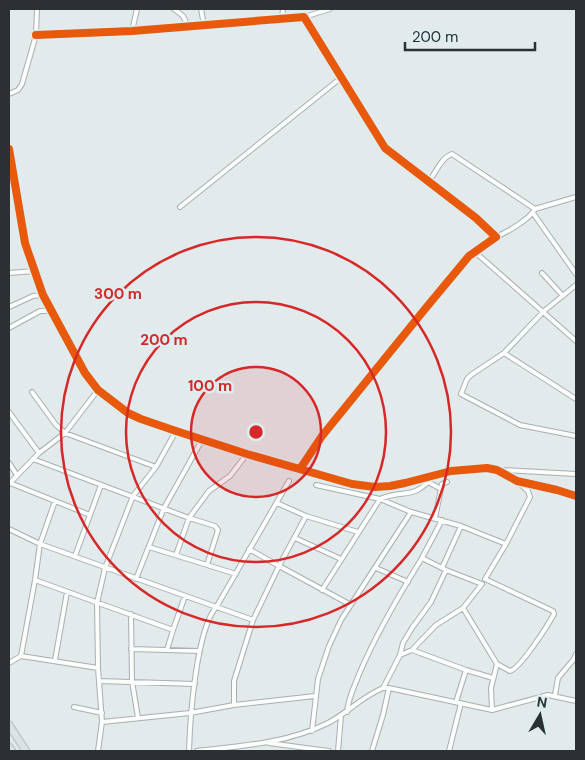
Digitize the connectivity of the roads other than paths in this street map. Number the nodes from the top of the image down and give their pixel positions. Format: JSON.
{"nodes":[{"id":1,"x":37,"y":9,"type":"edge"},
{"id":2,"x":137,"y":9,"type":"edge"},
{"id":3,"x":174,"y":9,"type":"edge"},
{"id":4,"x":201,"y":9,"type":"edge"},
{"id":5,"x":283,"y":9,"type":"edge"},
{"id":6,"x":330,"y":9,"type":"edge"},
{"id":7,"x":304,"y":18,"type":"junction"},
{"id":8,"x":282,"y":19,"type":"junction"},
{"id":9,"x":204,"y":25,"type":"junction"},
{"id":10,"x":188,"y":26,"type":"junction"},
{"id":11,"x":132,"y":31,"type":"junction"},
{"id":12,"x":36,"y":35,"type":"junction"},
{"id":13,"x":342,"y":77,"type":"junction"},
{"id":14,"x":9,"y":94,"type":"edge"},
{"id":15,"x":9,"y":149,"type":"edge"},
{"id":16,"x":9,"y":156,"type":"edge"},
{"id":17,"x":429,"y":182,"type":"junction"},
{"id":18,"x":576,"y":197,"type":"edge"},
{"id":19,"x":180,"y":207,"type":"dead end"},
{"id":20,"x":534,"y":211,"type":"junction"},
{"id":21,"x":496,"y":237,"type":"junction"},
{"id":22,"x":474,"y":252,"type":"junction"},
{"id":23,"x":35,"y":271,"type":"junction"},
{"id":24,"x":9,"y":273,"type":"edge"},
{"id":25,"x":542,"y":273,"type":"dead end"},
{"id":26,"x":576,"y":274,"type":"edge"},
{"id":27,"x":576,"y":285,"type":"edge"},
{"id":28,"x":43,"y":295,"type":"junction"},
{"id":29,"x":563,"y":296,"type":"junction"},
{"id":30,"x":9,"y":307,"type":"edge"},
{"id":31,"x":52,"y":311,"type":"junction"},
{"id":32,"x":544,"y":311,"type":"junction"},
{"id":33,"x":9,"y":328,"type":"edge"},
{"id":34,"x":576,"y":341,"type":"edge"},
{"id":35,"x":504,"y":353,"type":"junction"},
{"id":36,"x":98,"y":390,"type":"junction"},
{"id":37,"x":32,"y":392,"type":"dead end"},
{"id":38,"x":576,"y":399,"type":"edge"},
{"id":39,"x":9,"y":412,"type":"edge"},
{"id":40,"x":176,"y":432,"type":"junction"},
{"id":41,"x":65,"y":433,"type":"junction"},
{"id":42,"x":576,"y":436,"type":"edge"},
{"id":43,"x":202,"y":440,"type":"junction"},
{"id":44,"x":39,"y":453,"type":"junction"},
{"id":45,"x":247,"y":454,"type":"junction"},
{"id":46,"x":33,"y":459,"type":"junction"},
{"id":47,"x":9,"y":463,"type":"edge"},
{"id":48,"x":156,"y":467,"type":"junction"},
{"id":49,"x":300,"y":469,"type":"junction"},
{"id":50,"x":497,"y":470,"type":"junction"},
{"id":51,"x":576,"y":474,"type":"edge"},
{"id":52,"x":17,"y":475,"type":"junction"},
{"id":53,"x":435,"y":475,"type":"junction"},
{"id":54,"x":290,"y":481,"type":"dead end"},
{"id":55,"x":517,"y":481,"type":"junction"},
{"id":56,"x":428,"y":482,"type":"junction"},
{"id":57,"x":447,"y":482,"type":"dead end"},
{"id":58,"x":9,"y":484,"type":"edge"},
{"id":59,"x":101,"y":485,"type":"junction"},
{"id":60,"x":316,"y":485,"type":"dead end"},
{"id":61,"x":441,"y":489,"type":"junction"},
{"id":62,"x":133,"y":496,"type":"junction"},
{"id":63,"x":576,"y":496,"type":"edge"},
{"id":64,"x":380,"y":499,"type":"junction"},
{"id":65,"x":55,"y":501,"type":"junction"},
{"id":66,"x":277,"y":503,"type":"junction"},
{"id":67,"x":164,"y":508,"type":"junction"},
{"id":68,"x":411,"y":512,"type":"junction"},
{"id":69,"x":90,"y":515,"type":"junction"},
{"id":70,"x":306,"y":516,"type":"junction"},
{"id":71,"x":189,"y":518,"type":"junction"},
{"id":72,"x":435,"y":518,"type":"junction"},
{"id":73,"x":442,"y":520,"type":"junction"},
{"id":74,"x":461,"y":526,"type":"junction"},
{"id":75,"x":9,"y":530,"type":"edge"},
{"id":76,"x":358,"y":532,"type":"junction"},
{"id":77,"x":295,"y":538,"type":"junction"},
{"id":78,"x":40,"y":544,"type":"junction"},
{"id":79,"x":506,"y":544,"type":"junction"},
{"id":80,"x":149,"y":547,"type":"junction"},
{"id":81,"x":249,"y":549,"type":"junction"},
{"id":82,"x":176,"y":555,"type":"junction"},
{"id":83,"x":75,"y":556,"type":"junction"},
{"id":84,"x":422,"y":558,"type":"junction"},
{"id":85,"x":341,"y":559,"type":"junction"},
{"id":86,"x":207,"y":565,"type":"junction"},
{"id":87,"x":281,"y":567,"type":"junction"},
{"id":88,"x":105,"y":568,"type":"junction"},
{"id":89,"x":376,"y":568,"type":"junction"},
{"id":90,"x":444,"y":569,"type":"junction"},
{"id":91,"x":236,"y":574,"type":"junction"},
{"id":92,"x":136,"y":579,"type":"junction"},
{"id":93,"x":485,"y":579,"type":"junction"},
{"id":94,"x":35,"y":580,"type":"junction"},
{"id":95,"x":408,"y":582,"type":"junction"},
{"id":96,"x":482,"y":584,"type":"junction"},
{"id":97,"x":322,"y":590,"type":"junction"},
{"id":98,"x":67,"y":592,"type":"junction"},
{"id":99,"x":185,"y":596,"type":"junction"},
{"id":100,"x":97,"y":603,"type":"junction"},
{"id":101,"x":351,"y":605,"type":"junction"},
{"id":102,"x":217,"y":606,"type":"junction"},
{"id":103,"x":463,"y":608,"type":"junction"},
{"id":104,"x":131,"y":614,"type":"junction"},
{"id":105,"x":253,"y":620,"type":"junction"},
{"id":106,"x":173,"y":630,"type":"junction"},
{"id":107,"x":131,"y":649,"type":"junction"},
{"id":108,"x":167,"y":650,"type":"junction"},
{"id":109,"x":412,"y":650,"type":"junction"},
{"id":110,"x":200,"y":652,"type":"junction"},
{"id":111,"x":576,"y":654,"type":"edge"},
{"id":112,"x":400,"y":655,"type":"junction"},
{"id":113,"x":21,"y":656,"type":"junction"},
{"id":114,"x":55,"y":660,"type":"junction"},
{"id":115,"x":9,"y":663,"type":"edge"},
{"id":116,"x":497,"y":664,"type":"junction"},
{"id":117,"x":98,"y":668,"type":"junction"},
{"id":118,"x":466,"y":670,"type":"junction"},
{"id":119,"x":493,"y":678,"type":"junction"},
{"id":120,"x":99,"y":681,"type":"junction"},
{"id":121,"x":132,"y":681,"type":"junction"},
{"id":122,"x":195,"y":684,"type":"junction"},
{"id":123,"x":383,"y":688,"type":"junction"},
{"id":124,"x":389,"y":688,"type":"junction"},
{"id":125,"x":555,"y":695,"type":"junction"},
{"id":126,"x":315,"y":696,"type":"junction"},
{"id":127,"x":576,"y":701,"type":"edge"},
{"id":128,"x":458,"y":703,"type":"junction"},
{"id":129,"x":234,"y":705,"type":"junction"},
{"id":130,"x":74,"y":707,"type":"dead end"},
{"id":131,"x":492,"y":710,"type":"junction"},
{"id":132,"x":347,"y":712,"type":"junction"},
{"id":133,"x":102,"y":713,"type":"junction"},
{"id":134,"x":190,"y":713,"type":"junction"},
{"id":135,"x":341,"y":716,"type":"junction"},
{"id":136,"x":138,"y":718,"type":"junction"},
{"id":137,"x":102,"y":722,"type":"junction"},
{"id":138,"x":9,"y":725,"type":"edge"},
{"id":139,"x":312,"y":731,"type":"junction"},
{"id":140,"x":266,"y":742,"type":"junction"},
{"id":141,"x":9,"y":747,"type":"edge"},
{"id":142,"x":306,"y":750,"type":"edge"},
{"id":143,"x":12,"y":751,"type":"edge"},
{"id":144,"x":26,"y":751,"type":"edge"},
{"id":145,"x":98,"y":751,"type":"edge"},
{"id":146,"x":189,"y":751,"type":"edge"},
{"id":147,"x":197,"y":751,"type":"edge"},
{"id":148,"x":329,"y":751,"type":"edge"},
{"id":149,"x":338,"y":751,"type":"edge"},
{"id":150,"x":372,"y":751,"type":"edge"},
{"id":151,"x":449,"y":751,"type":"edge"}],
"edges":[{"from":1,"to":12,"type":"street"},
{"from":2,"to":11,"type":"street"},
{"from":3,"to":10,"type":"street"},
{"from":4,"to":9,"type":"street"},
{"from":5,"to":8,"type":"street"},
{"from":6,"to":7,"type":"street"},
{"from":7,"to":8,"type":"street"},
{"from":7,"to":13,"type":"street"},
{"from":8,"to":9,"type":"street"},
{"from":9,"to":10,"type":"street"},
{"from":10,"to":11,"type":"street"},
{"from":11,"to":12,"type":"street"},
{"from":12,"to":14,"type":"street"},
{"from":13,"to":17,"type":"street"},
{"from":13,"to":19,"type":"street"},
{"from":15,"to":16,"type":"street"},
{"from":16,"to":23,"type":"street"},
{"from":17,"to":20,"type":"street"},
{"from":17,"to":21,"type":"street"},
{"from":18,"to":20,"type":"street"},
{"from":20,"to":21,"type":"street"},
{"from":20,"to":26,"type":"street"},
{"from":21,"to":22,"type":"street"},
{"from":22,"to":32,"type":"street"},
{"from":22,"to":49,"type":"street"},
{"from":23,"to":24,"type":"street"},
{"from":23,"to":28,"type":"street"},
{"from":25,"to":29,"type":"street"},
{"from":27,"to":29,"type":"street"},
{"from":28,"to":30,"type":"street"},
{"from":28,"to":31,"type":"street"},
{"from":29,"to":32,"type":"street"},
{"from":31,"to":33,"type":"street"},
{"from":31,"to":36,"type":"street"},
{"from":32,"to":34,"type":"street"},
{"from":32,"to":35,"type":"street"},
{"from":35,"to":38,"type":"street"},
{"from":35,"to":42,"type":"street"},
{"from":36,"to":40,"type":"street"},
{"from":36,"to":41,"type":"street"},
{"from":37,"to":41,"type":"street"},
{"from":39,"to":44,"type":"street"},
{"from":40,"to":43,"type":"street"},
{"from":40,"to":48,"type":"street"},
{"from":41,"to":44,"type":"street"},
{"from":41,"to":48,"type":"street"},
{"from":43,"to":45,"type":"street"},
{"from":43,"to":67,"type":"street"},
{"from":44,"to":46,"type":"street"},
{"from":45,"to":49,"type":"street"},
{"from":45,"to":71,"type":"street"},
{"from":46,"to":52,"type":"street"},
{"from":46,"to":59,"type":"street"},
{"from":47,"to":52,"type":"street"},
{"from":48,"to":62,"type":"street"},
{"from":49,"to":53,"type":"street"},
{"from":50,"to":51,"type":"street"},
{"from":50,"to":53,"type":"street"},
{"from":50,"to":55,"type":"street"},
{"from":52,"to":58,"type":"street"},
{"from":53,"to":56,"type":"street"},
{"from":54,"to":66,"type":"street"},
{"from":55,"to":63,"type":"street"},
{"from":55,"to":79,"type":"street"},
{"from":56,"to":61,"type":"street"},
{"from":56,"to":64,"type":"street"},
{"from":57,"to":61,"type":"street"},
{"from":58,"to":65,"type":"street"},
{"from":59,"to":62,"type":"street"},
{"from":59,"to":69,"type":"street"},
{"from":60,"to":64,"type":"street"},
{"from":61,"to":72,"type":"street"},
{"from":62,"to":67,"type":"street"},
{"from":62,"to":88,"type":"street"},
{"from":64,"to":68,"type":"street"},
{"from":64,"to":76,"type":"street"},
{"from":65,"to":69,"type":"street"},
{"from":65,"to":78,"type":"street"},
{"from":66,"to":70,"type":"street"},
{"from":66,"to":81,"type":"street"},
{"from":67,"to":71,"type":"street"},
{"from":67,"to":80,"type":"street"},
{"from":68,"to":72,"type":"street"},
{"from":68,"to":89,"type":"street"},
{"from":69,"to":83,"type":"street"},
{"from":70,"to":76,"type":"street"},
{"from":70,"to":77,"type":"street"},
{"from":71,"to":82,"type":"street"},
{"from":71,"to":86,"type":"street"},
{"from":72,"to":73,"type":"street"},
{"from":73,"to":74,"type":"street"},
{"from":73,"to":84,"type":"street"},
{"from":74,"to":79,"type":"street"},
{"from":74,"to":90,"type":"street"},
{"from":75,"to":78,"type":"street"},
{"from":76,"to":85,"type":"street"},
{"from":77,"to":85,"type":"street"},
{"from":77,"to":87,"type":"street"},
{"from":78,"to":83,"type":"street"},
{"from":78,"to":94,"type":"street"},
{"from":79,"to":93,"type":"street"},
{"from":80,"to":82,"type":"street"},
{"from":80,"to":92,"type":"street"},
{"from":81,"to":87,"type":"street"},
{"from":81,"to":91,"type":"street"},
{"from":82,"to":86,"type":"street"},
{"from":83,"to":88,"type":"street"},
{"from":84,"to":90,"type":"street"},
{"from":84,"to":95,"type":"street"},
{"from":85,"to":97,"type":"street"},
{"from":86,"to":91,"type":"street"},
{"from":87,"to":97,"type":"street"},
{"from":87,"to":105,"type":"street"},
{"from":88,"to":92,"type":"street"},
{"from":88,"to":100,"type":"street"},
{"from":89,"to":95,"type":"street"},
{"from":89,"to":101,"type":"street"},
{"from":90,"to":96,"type":"street"},
{"from":90,"to":112,"type":"street"},
{"from":91,"to":102,"type":"street"},
{"from":92,"to":99,"type":"street"},
{"from":93,"to":96,"type":"street"},
{"from":93,"to":116,"type":"street"},
{"from":94,"to":98,"type":"street"},
{"from":94,"to":113,"type":"street"},
{"from":95,"to":132,"type":"street"},
{"from":96,"to":103,"type":"street"},
{"from":97,"to":101,"type":"street"},
{"from":98,"to":100,"type":"street"},
{"from":98,"to":114,"type":"street"},
{"from":99,"to":102,"type":"street"},
{"from":99,"to":106,"type":"street"},
{"from":100,"to":104,"type":"street"},
{"from":100,"to":117,"type":"street"},
{"from":101,"to":126,"type":"street"},
{"from":102,"to":105,"type":"street"},
{"from":102,"to":110,"type":"street"},
{"from":103,"to":109,"type":"street"},
{"from":103,"to":116,"type":"street"},
{"from":104,"to":106,"type":"street"},
{"from":104,"to":107,"type":"street"},
{"from":105,"to":129,"type":"street"},
{"from":106,"to":108,"type":"street"},
{"from":107,"to":108,"type":"street"},
{"from":107,"to":121,"type":"street"},
{"from":108,"to":110,"type":"street"},
{"from":109,"to":112,"type":"street"},
{"from":109,"to":118,"type":"street"},
{"from":110,"to":122,"type":"street"},
{"from":111,"to":125,"type":"street"},
{"from":112,"to":123,"type":"street"},
{"from":113,"to":114,"type":"street"},
{"from":113,"to":115,"type":"street"},
{"from":114,"to":117,"type":"street"},
{"from":116,"to":119,"type":"street"},
{"from":117,"to":120,"type":"street"},
{"from":118,"to":119,"type":"street"},
{"from":118,"to":128,"type":"street"},
{"from":119,"to":131,"type":"street"},
{"from":120,"to":121,"type":"street"},
{"from":120,"to":133,"type":"street"},
{"from":121,"to":122,"type":"street"},
{"from":121,"to":136,"type":"street"},
{"from":122,"to":134,"type":"street"},
{"from":123,"to":124,"type":"street"},
{"from":123,"to":132,"type":"street"},
{"from":124,"to":128,"type":"street"},
{"from":124,"to":150,"type":"street"},
{"from":125,"to":127,"type":"street"},
{"from":125,"to":131,"type":"street"},
{"from":126,"to":129,"type":"street"},
{"from":126,"to":139,"type":"street"},
{"from":128,"to":131,"type":"street"},
{"from":128,"to":151,"type":"street"},
{"from":129,"to":134,"type":"street"},
{"from":130,"to":133,"type":"street"},
{"from":132,"to":135,"type":"street"},
{"from":133,"to":137,"type":"street"},
{"from":134,"to":136,"type":"street"},
{"from":134,"to":146,"type":"street"},
{"from":135,"to":139,"type":"street"},
{"from":135,"to":149,"type":"street"},
{"from":136,"to":137,"type":"street"},
{"from":137,"to":145,"type":"street"},
{"from":138,"to":144,"type":"main road"},
{"from":139,"to":140,"type":"street"},
{"from":140,"to":142,"type":"street"},
{"from":140,"to":147,"type":"street"},
{"from":141,"to":143,"type":"main road"},
{"from":142,"to":148,"type":"street"}]}
